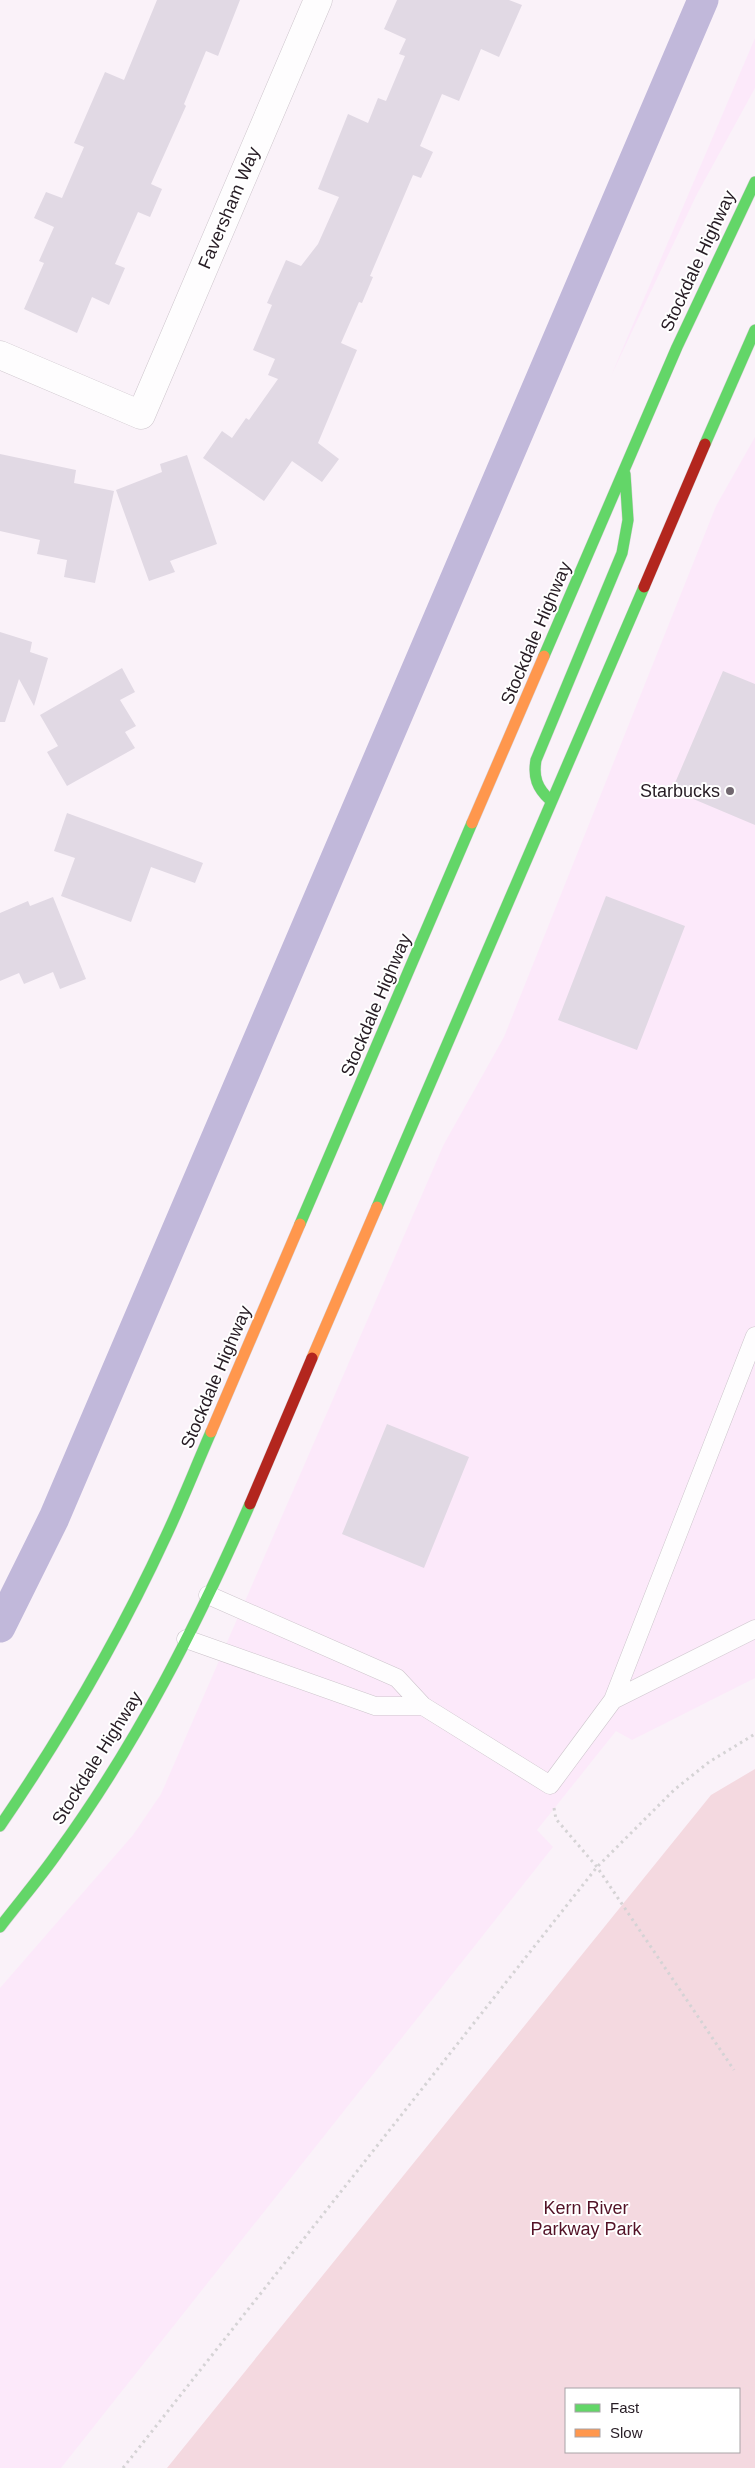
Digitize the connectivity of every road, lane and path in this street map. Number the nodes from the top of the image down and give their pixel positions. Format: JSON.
{"nodes":[{"id":1,"x":318,"y":0,"type":"edge"},
{"id":2,"x":755,"y":182,"type":"edge"},
{"id":3,"x":755,"y":330,"type":"edge"},
{"id":4,"x":0,"y":355,"type":"edge"},
{"id":5,"x":624,"y":473,"type":"junction"},
{"id":6,"x":550,"y":800,"type":"junction"},
{"id":7,"x":755,"y":1336,"type":"edge"},
{"id":8,"x":208,"y":1595,"type":"junction"},
{"id":9,"x":755,"y":1629,"type":"edge"},
{"id":10,"x":186,"y":1639,"type":"junction"},
{"id":11,"x":612,"y":1700,"type":"junction"},
{"id":12,"x":423,"y":1706,"type":"junction"},
{"id":13,"x":755,"y":1734,"type":"edge"},
{"id":14,"x":550,"y":1786,"type":"junction"},
{"id":15,"x":0,"y":1826,"type":"edge"},
{"id":16,"x":598,"y":1867,"type":"junction"},
{"id":17,"x":0,"y":1928,"type":"edge"},
{"id":18,"x":734,"y":2070,"type":"dead end"},
{"id":19,"x":122,"y":2468,"type":"edge"}],
"edges":[{"from":1,"to":4,"type":"street","name":"Faversham Way"},
{"from":2,"to":5,"type":"main road","name":"Stockdale Highway"},
{"from":3,"to":6,"type":"main road","name":"Stockdale Highway"},
{"from":5,"to":6,"type":"main road"},
{"from":5,"to":15,"type":"main road","name":"Stockdale Highway"},
{"from":6,"to":8,"type":"main road","name":"Stockdale Highway"},
{"from":7,"to":11,"type":"lane"},
{"from":8,"to":10,"type":"main road","name":"Stockdale Highway"},
{"from":8,"to":12,"type":"lane"},
{"from":9,"to":11,"type":"lane"},
{"from":10,"to":12,"type":"lane"},
{"from":10,"to":17,"type":"main road","name":"Stockdale Highway"},
{"from":11,"to":14,"type":"lane"},
{"from":12,"to":14,"type":"lane"},
{"from":13,"to":16,"type":"path"},
{"from":14,"to":16,"type":"path"},
{"from":16,"to":18,"type":"path"},
{"from":16,"to":19,"type":"path"}]}
